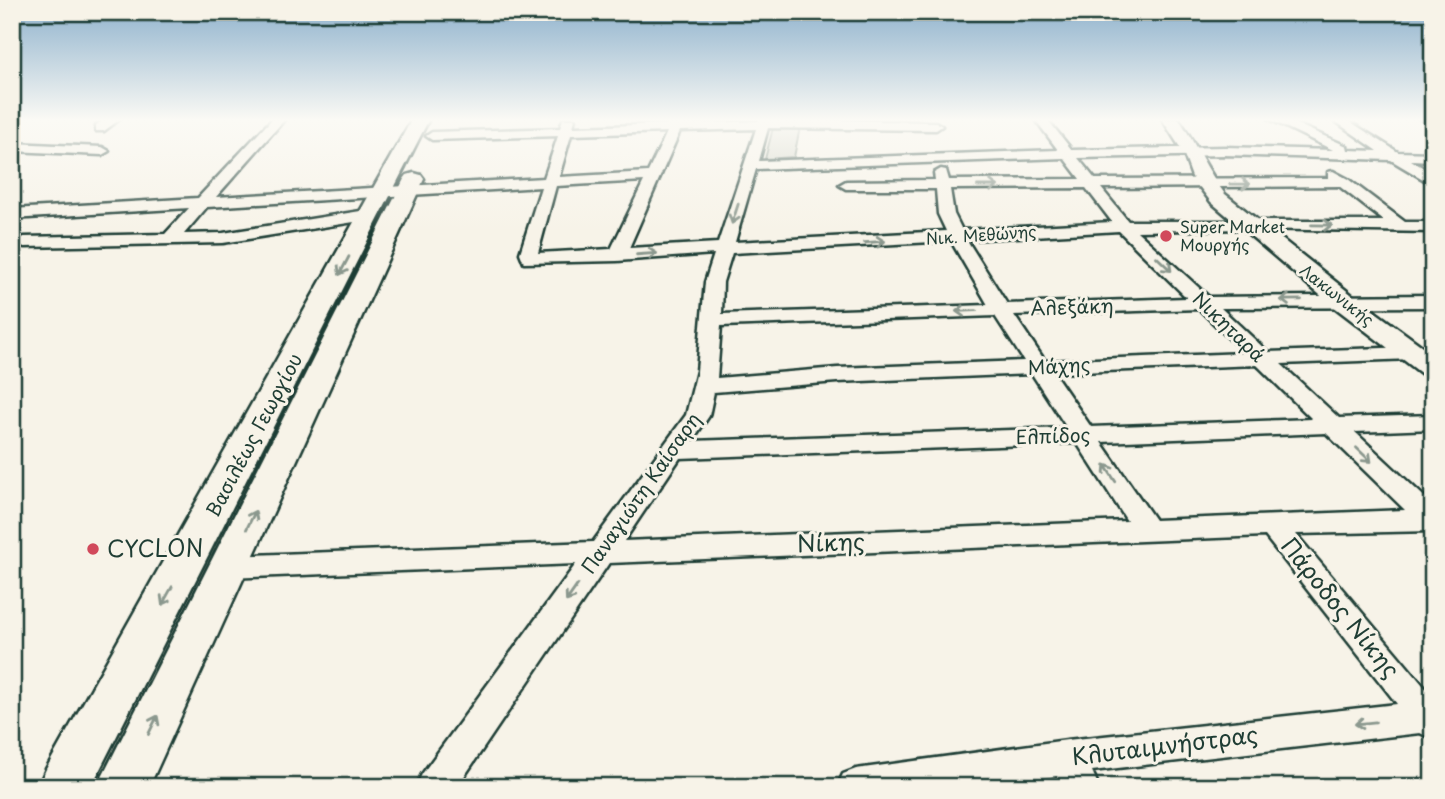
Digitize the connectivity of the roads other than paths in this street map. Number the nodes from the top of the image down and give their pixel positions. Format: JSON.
{"nodes":[{"id":1,"x":244,"y":156,"type":"edge"},
{"id":2,"x":413,"y":156,"type":"edge"},
{"id":3,"x":558,"y":156,"type":"edge"},
{"id":4,"x":662,"y":156,"type":"edge"},
{"id":5,"x":754,"y":156,"type":"edge"},
{"id":6,"x":773,"y":156,"type":"edge"},
{"id":7,"x":849,"y":156,"type":"edge"},
{"id":8,"x":937,"y":156,"type":"edge"},
{"id":9,"x":970,"y":156,"type":"edge"},
{"id":10,"x":1070,"y":156,"type":"edge"},
{"id":11,"x":1194,"y":156,"type":"edge"},
{"id":12,"x":1308,"y":156,"type":"edge"},
{"id":13,"x":1394,"y":156,"type":"edge"},
{"id":14,"x":1405,"y":156,"type":"edge"},
{"id":15,"x":940,"y":157,"type":"junction"},
{"id":16,"x":1433,"y":157,"type":"edge"},
{"id":17,"x":752,"y":165,"type":"junction"},
{"id":18,"x":653,"y":176,"type":"junction"},
{"id":19,"x":550,"y":181,"type":"junction"},
{"id":20,"x":1433,"y":181,"type":"edge"},
{"id":21,"x":1343,"y":182,"type":"junction"},
{"id":22,"x":1207,"y":184,"type":"junction"},
{"id":23,"x":942,"y":186,"type":"junction"},
{"id":24,"x":1090,"y":186,"type":"junction"},
{"id":25,"x":389,"y":199,"type":"junction"},
{"id":26,"x":202,"y":202,"type":"junction"},
{"id":27,"x":70,"y":210,"type":"junction"},
{"id":28,"x":12,"y":214,"type":"edge"},
{"id":29,"x":1247,"y":223,"type":"junction"},
{"id":30,"x":1124,"y":226,"type":"junction"},
{"id":31,"x":1400,"y":226,"type":"junction"},
{"id":32,"x":1433,"y":227,"type":"edge"},
{"id":33,"x":956,"y":236,"type":"junction"},
{"id":34,"x":168,"y":241,"type":"junction"},
{"id":35,"x":18,"y":245,"type":"edge"},
{"id":36,"x":724,"y":249,"type":"junction"},
{"id":37,"x":617,"y":256,"type":"junction"},
{"id":38,"x":530,"y":259,"type":"joint"},
{"id":39,"x":1342,"y":300,"type":"junction"},
{"id":40,"x":1433,"y":301,"type":"edge"},
{"id":41,"x":1204,"y":303,"type":"junction"},
{"id":42,"x":1001,"y":310,"type":"junction"},
{"id":43,"x":712,"y":320,"type":"junction"},
{"id":44,"x":1412,"y":353,"type":"junction"},
{"id":45,"x":1263,"y":359,"type":"junction"},
{"id":46,"x":1039,"y":367,"type":"junction"},
{"id":47,"x":1433,"y":368,"type":"edge"},
{"id":48,"x":706,"y":386,"type":"junction"},
{"id":49,"x":1433,"y":422,"type":"edge"},
{"id":50,"x":1333,"y":426,"type":"junction"},
{"id":51,"x":1084,"y":435,"type":"junction"},
{"id":52,"x":674,"y":450,"type":"junction"},
{"id":53,"x":1432,"y":520,"type":"edge"},
{"id":54,"x":1273,"y":526,"type":"junction"},
{"id":55,"x":1147,"y":530,"type":"junction"},
{"id":56,"x":600,"y":553,"type":"junction"},
{"id":57,"x":229,"y":567,"type":"junction"},
{"id":58,"x":1431,"y":718,"type":"edge"},
{"id":59,"x":1073,"y":772,"type":"edge"},
{"id":60,"x":64,"y":787,"type":"edge"},
{"id":61,"x":123,"y":787,"type":"edge"},
{"id":62,"x":435,"y":787,"type":"edge"},
{"id":63,"x":856,"y":787,"type":"edge"}],
"edges":[{"from":1,"to":26,"type":"street"},
{"from":2,"to":25,"type":"main road","name":"Βασιλέως Γεωργίου"},
{"from":3,"to":19,"type":"street"},
{"from":4,"to":18,"type":"street"},
{"from":5,"to":17,"type":"street","name":"Παναγιώτη Καίσαρη"},
{"from":6,"to":17,"type":"street"},
{"from":7,"to":23,"type":"street"},
{"from":8,"to":15,"type":"street"},
{"from":9,"to":15,"type":"street"},
{"from":10,"to":24,"type":"street","name":"Νικηταρά"},
{"from":11,"to":22,"type":"main road","name":"Λακωνικής"},
{"from":12,"to":21,"type":"street"},
{"from":13,"to":20,"type":"street"},
{"from":14,"to":16,"type":"street"},
{"from":15,"to":23,"type":"street"},
{"from":17,"to":36,"type":"street","name":"Παναγιώτη Καίσαρη","one_way":true},
{"from":18,"to":19,"type":"street"},
{"from":18,"to":37,"type":"street"},
{"from":19,"to":25,"type":"street"},
{"from":19,"to":38,"type":"street"},
{"from":22,"to":21,"type":"street","one_way":true},
{"from":21,"to":31,"type":"street"},
{"from":22,"to":24,"type":"street"},
{"from":22,"to":29,"type":"main road","name":"Λακωνικής"},
{"from":23,"to":24,"type":"street","one_way":true},
{"from":23,"to":33,"type":"street"},
{"from":24,"to":30,"type":"street","name":"Νικηταρά"},
{"from":25,"to":26,"type":"street"},
{"from":25,"to":34,"type":"street"},
{"from":57,"to":25,"type":"main road","name":"Βασιλέως Γεωργίου","one_way":true},
{"from":25,"to":60,"type":"main road","name":"Βασιλέως Γεωργίου","one_way":true},
{"from":26,"to":27,"type":"street"},
{"from":26,"to":34,"type":"street"},
{"from":27,"to":28,"type":"street"},
{"from":27,"to":35,"type":"street"},
{"from":29,"to":30,"type":"street","name":"Νικ. Μεθώνης"},
{"from":29,"to":31,"type":"street","name":"Νικ. Μεθώνης","one_way":true},
{"from":29,"to":39,"type":"main road","name":"Λακωνικής"},
{"from":30,"to":33,"type":"street","name":"Νικ. Μεθώνης"},
{"from":30,"to":41,"type":"street","name":"Νικηταρά","one_way":true},
{"from":31,"to":32,"type":"street","name":"Νικ. Μεθώνης"},
{"from":36,"to":33,"type":"street","name":"Νικ. Μεθώνης","one_way":true},
{"from":33,"to":42,"type":"street"},
{"from":34,"to":35,"type":"street"},
{"from":37,"to":36,"type":"street","name":"Νικ. Μεθώνης","one_way":true},
{"from":36,"to":43,"type":"street","name":"Παναγιώτη Καίσαρη"},
{"from":37,"to":38,"type":"street","name":"Νικ. Μεθώνης"},
{"from":39,"to":40,"type":"street","name":"Αλεξάκη"},
{"from":39,"to":41,"type":"street","name":"Αλεξάκη","one_way":true},
{"from":39,"to":44,"type":"main road","name":"Λακωνικής"},
{"from":41,"to":42,"type":"street","name":"Αλεξάκη"},
{"from":41,"to":45,"type":"street","name":"Νικηταρά"},
{"from":42,"to":43,"type":"street","name":"Αλεξάκη","one_way":true},
{"from":42,"to":46,"type":"street"},
{"from":43,"to":48,"type":"street","name":"Παναγιώτη Καίσαρη"},
{"from":44,"to":45,"type":"street","name":"Μάχης"},
{"from":44,"to":47,"type":"main road","name":"Λακωνικής"},
{"from":45,"to":46,"type":"street","name":"Μάχης"},
{"from":45,"to":50,"type":"street","name":"Νικηταρά"},
{"from":46,"to":48,"type":"street","name":"Μάχης"},
{"from":46,"to":51,"type":"street"},
{"from":48,"to":52,"type":"street","name":"Παναγιώτη Καίσαρη"},
{"from":49,"to":50,"type":"street","name":"Ελπίδος"},
{"from":50,"to":51,"type":"street","name":"Ελπίδος"},
{"from":50,"to":53,"type":"street","name":"Νικηταρά","one_way":true},
{"from":51,"to":52,"type":"street","name":"Ελπίδος"},
{"from":55,"to":51,"type":"street","one_way":true},
{"from":52,"to":56,"type":"street","name":"Παναγιώτη Καίσαρη"},
{"from":53,"to":54,"type":"street","name":"Νίκης"},
{"from":54,"to":55,"type":"street","name":"Νίκης"},
{"from":54,"to":58,"type":"street","name":"Πάροδος Νίκης"},
{"from":55,"to":56,"type":"street","name":"Νίκης"},
{"from":56,"to":57,"type":"street","name":"Νίκης"},
{"from":56,"to":62,"type":"street","name":"Παναγιώτη Καίσαρη","one_way":true},
{"from":61,"to":57,"type":"main road","name":"Βασιλέως Γεωργίου","one_way":true},
{"from":58,"to":59,"type":"street","name":"Κλυταιμνήστρας","one_way":true},
{"from":59,"to":63,"type":"street","name":"Κλυταιμνήστρας"}]}
